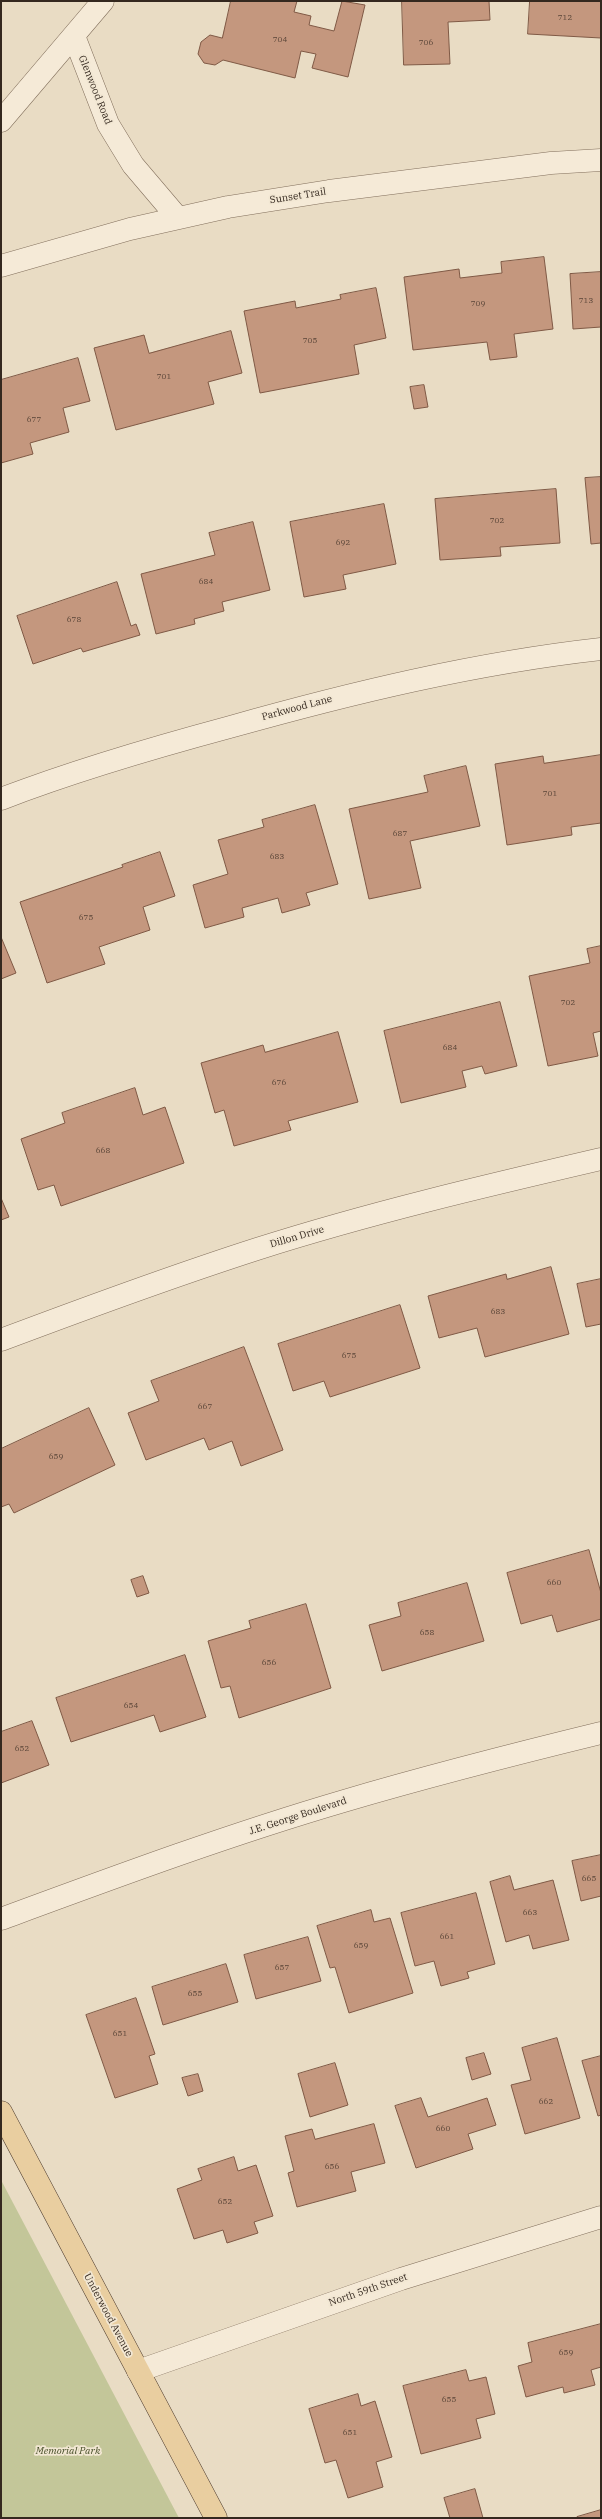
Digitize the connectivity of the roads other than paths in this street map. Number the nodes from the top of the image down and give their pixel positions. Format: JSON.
{"nodes":[{"id":1,"x":103,"y":1,"type":"edge"},
{"id":2,"x":74,"y":36,"type":"junction"},
{"id":3,"x":1,"y":121,"type":"edge"},
{"id":4,"x":601,"y":160,"type":"edge"},
{"id":5,"x":178,"y":218,"type":"junction"},
{"id":6,"x":1,"y":266,"type":"edge"},
{"id":7,"x":601,"y":650,"type":"edge"},
{"id":8,"x":1,"y":799,"type":"edge"},
{"id":9,"x":601,"y":1159,"type":"edge"},
{"id":10,"x":1,"y":1340,"type":"edge"},
{"id":11,"x":601,"y":1733,"type":"edge"},
{"id":12,"x":1,"y":1919,"type":"edge"},
{"id":13,"x":1,"y":2112,"type":"edge"},
{"id":14,"x":601,"y":2217,"type":"edge"},
{"id":15,"x":138,"y":2371,"type":"junction"},
{"id":16,"x":216,"y":2518,"type":"edge"}],
"edges":[{"from":1,"to":2,"type":"street"},
{"from":2,"to":3,"type":"street"},
{"from":2,"to":5,"type":"street","name":"Glenwood Road"},
{"from":4,"to":5,"type":"street","name":"Sunset Trail"},
{"from":5,"to":6,"type":"street","name":"Sunset Trail"},
{"from":7,"to":8,"type":"street","name":"Parkwood Lane"},
{"from":9,"to":10,"type":"street","name":"Dillon Drive"},
{"from":11,"to":12,"type":"street","name":"J.E. George Boulevard"},
{"from":13,"to":15,"type":"main road","name":"Underwood Avenue"},
{"from":14,"to":15,"type":"street","name":"North 59th Street"},
{"from":15,"to":16,"type":"main road","name":"Underwood Avenue"}]}
